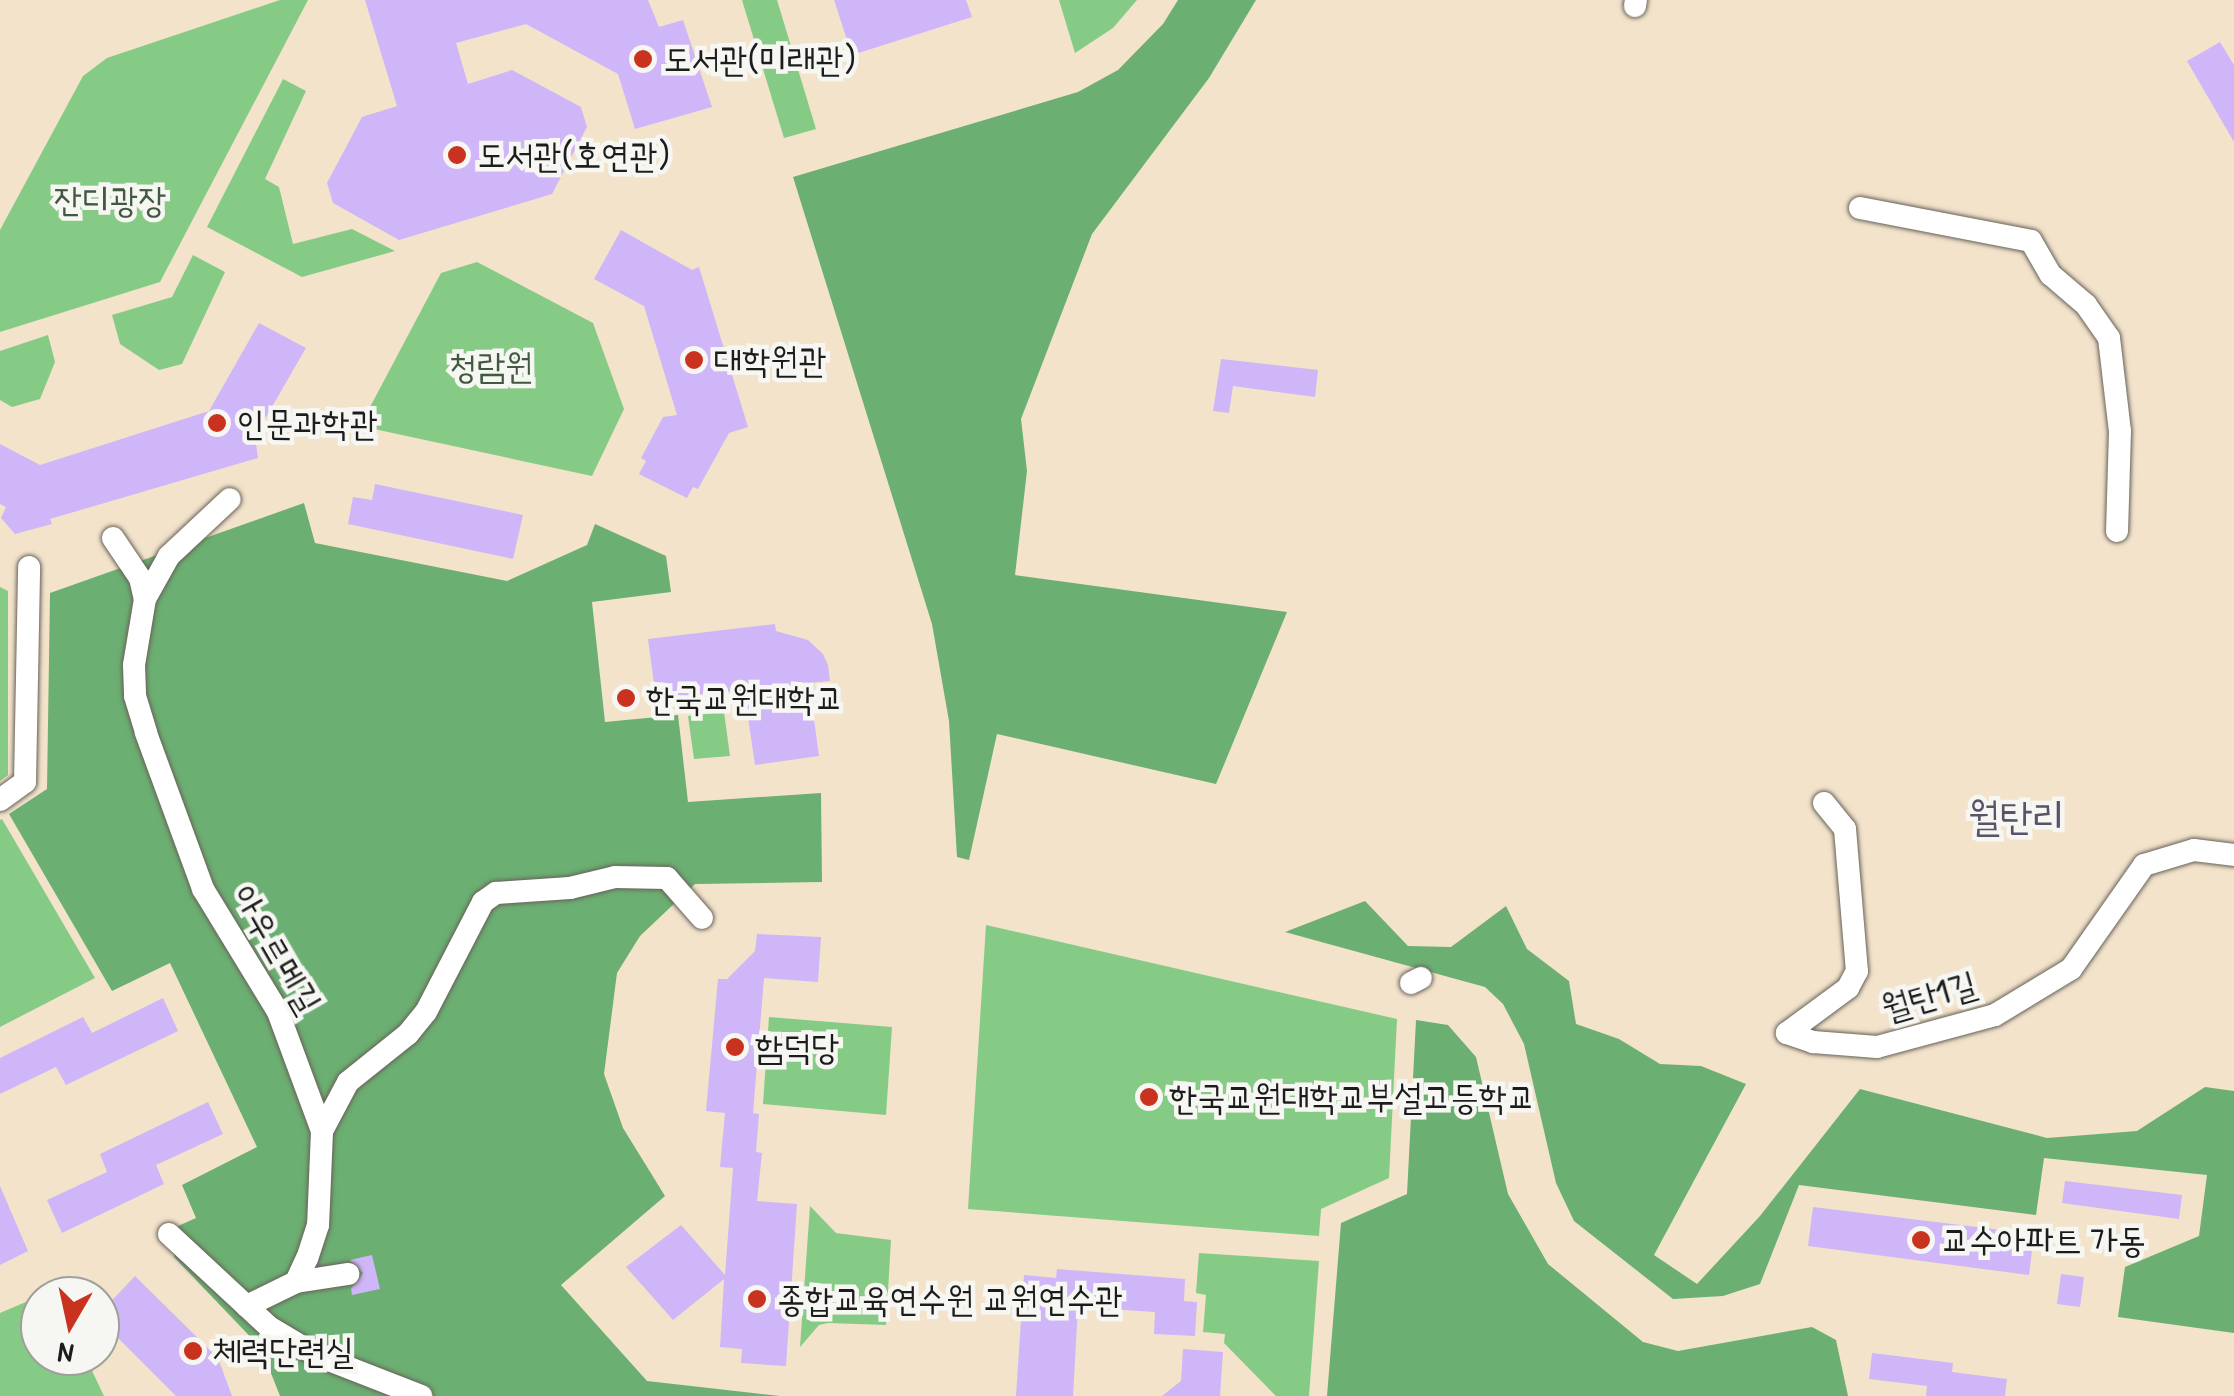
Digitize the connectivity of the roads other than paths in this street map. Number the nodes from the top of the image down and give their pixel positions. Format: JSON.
{"nodes":[{"id":1,"x":1860,"y":208,"type":"dead end"},
{"id":2,"x":230,"y":498,"type":"dead end"},
{"id":3,"x":2117,"y":532,"type":"dead end"},
{"id":4,"x":113,"y":538,"type":"dead end"},
{"id":5,"x":29,"y":567,"type":"dead end"},
{"id":6,"x":144,"y":599,"type":"junction"},
{"id":7,"x":0,"y":800,"type":"edge"},
{"id":8,"x":1824,"y":804,"type":"dead end"},
{"id":9,"x":2234,"y":854,"type":"edge"},
{"id":10,"x":702,"y":918,"type":"dead end"},
{"id":11,"x":322,"y":1131,"type":"junction"},
{"id":12,"x":169,"y":1234,"type":"dead end"},
{"id":13,"x":348,"y":1274,"type":"dead end"},
{"id":14,"x":296,"y":1282,"type":"junction"},
{"id":15,"x":247,"y":1306,"type":"junction"},
{"id":16,"x":370,"y":1386,"type":"edge"},
{"id":17,"x":421,"y":1396,"type":"edge"}],
"edges":[{"from":1,"to":3,"type":"street"},
{"from":2,"to":6,"type":"street","name":"아우르메길"},
{"from":4,"to":6,"type":"street"},
{"from":5,"to":7,"type":"street"},
{"from":6,"to":11,"type":"street","name":"아우르메길"},
{"from":8,"to":9,"type":"street","name":"월탄1길"},
{"from":10,"to":11,"type":"street"},
{"from":11,"to":14,"type":"street","name":"아우르메길"},
{"from":12,"to":15,"type":"street"},
{"from":13,"to":14,"type":"street"},
{"from":14,"to":15,"type":"street"},
{"from":15,"to":16,"type":"street"},
{"from":16,"to":17,"type":"street"}]}
